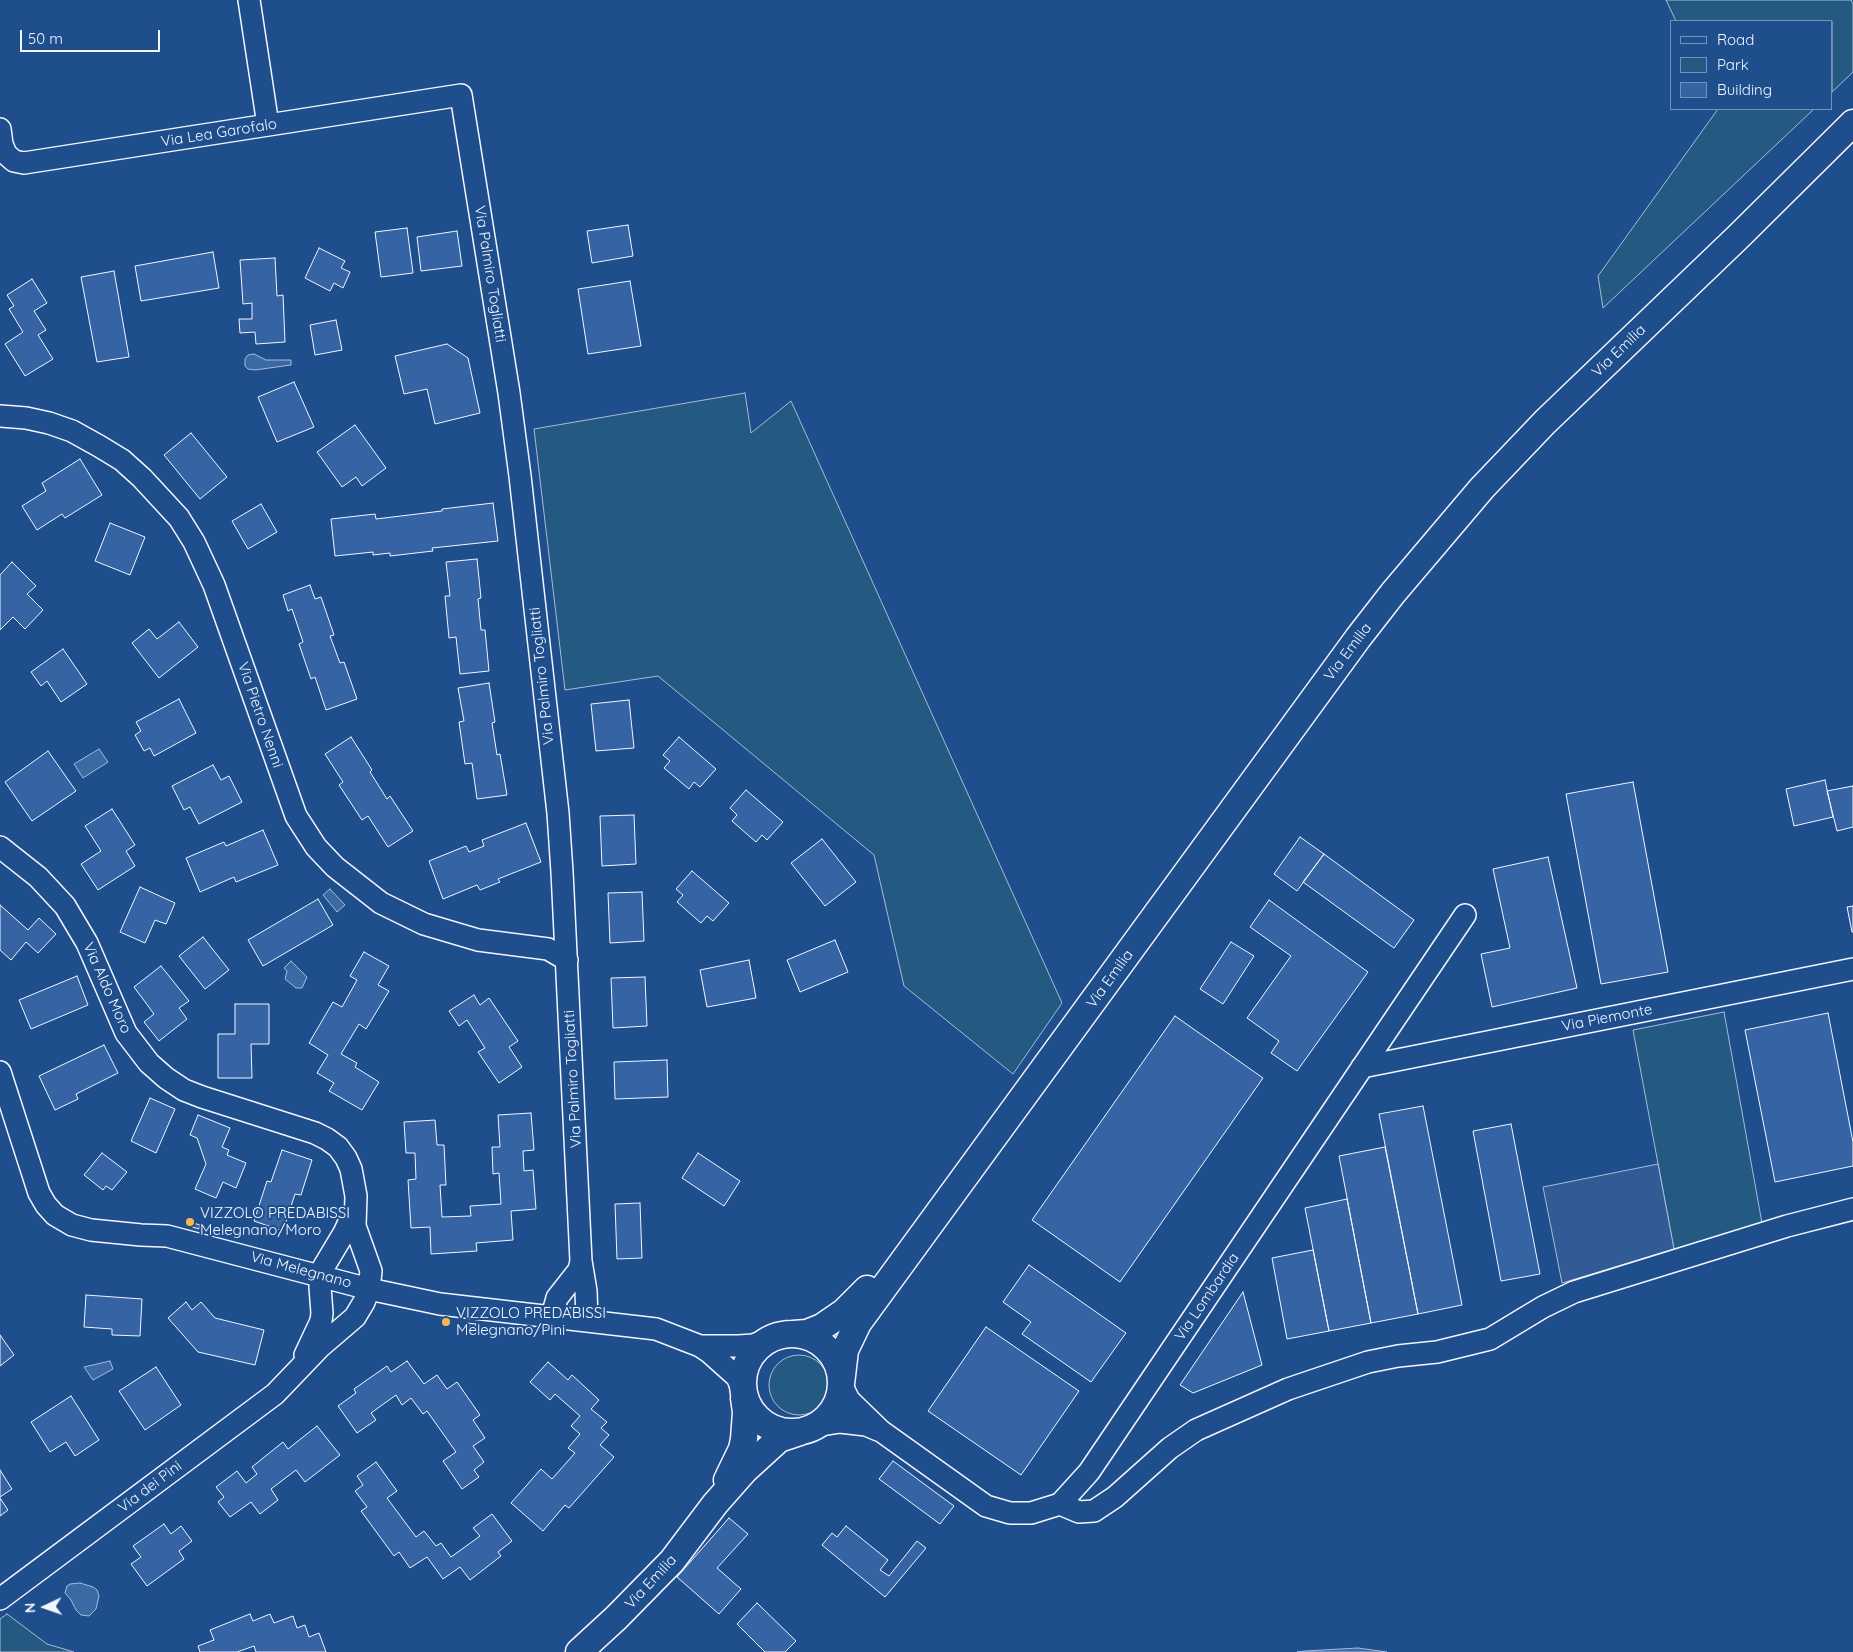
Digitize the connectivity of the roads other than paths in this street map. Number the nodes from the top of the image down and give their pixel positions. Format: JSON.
{"nodes":[{"id":1,"x":249,"y":0,"type":"edge"},
{"id":2,"x":461,"y":95,"type":"joint"},
{"id":3,"x":1853,"y":123,"type":"edge"},
{"id":4,"x":268,"y":125,"type":"junction"},
{"id":5,"x":0,"y":129,"type":"edge"},
{"id":6,"x":0,"y":416,"type":"edge"},
{"id":7,"x":0,"y":847,"type":"edge"},
{"id":8,"x":1465,"y":915,"type":"dead end"},
{"id":9,"x":567,"y":960,"type":"junction"},
{"id":10,"x":1853,"y":968,"type":"edge"},
{"id":11,"x":1362,"y":1067,"type":"junction"},
{"id":12,"x":0,"y":1072,"type":"edge"},
{"id":13,"x":356,"y":1206,"type":"junction"},
{"id":14,"x":1853,"y":1209,"type":"edge"},
{"id":15,"x":916,"y":1242,"type":"junction"},
{"id":16,"x":581,"y":1260,"type":"junction"},
{"id":17,"x":320,"y":1276,"type":"junction"},
{"id":18,"x":369,"y":1289,"type":"junction"},
{"id":19,"x":552,"y":1316,"type":"junction"},
{"id":20,"x":587,"y":1321,"type":"junction"},
{"id":21,"x":781,"y":1337,"type":"junction"},
{"id":22,"x":700,"y":1346,"type":"junction"},
{"id":23,"x":297,"y":1370,"type":"junction"},
{"id":24,"x":841,"y":1384,"type":"junction"},
{"id":25,"x":744,"y":1393,"type":"junction"},
{"id":26,"x":807,"y":1429,"type":"junction"},
{"id":27,"x":881,"y":1431,"type":"junction"},
{"id":28,"x":715,"y":1504,"type":"junction"},
{"id":29,"x":1060,"y":1504,"type":"junction"},
{"id":30,"x":0,"y":1599,"type":"edge"},
{"id":31,"x":579,"y":1652,"type":"edge"}],
"edges":[{"from":1,"to":4,"type":"street"},
{"from":2,"to":4,"type":"street","name":"Via Lea Garofalo"},
{"from":2,"to":9,"type":"street","name":"Via Palmiro Togliatti"},
{"from":3,"to":15,"type":"main road","name":"Via Emilia"},
{"from":4,"to":5,"type":"street","name":"Via Lea Garofalo"},
{"from":6,"to":9,"type":"street","name":"Via Pietro Nenni"},
{"from":7,"to":13,"type":"street","name":"Via Aldo Moro"},
{"from":8,"to":11,"type":"street","name":"Via Lombardia"},
{"from":9,"to":16,"type":"street","name":"Via Palmiro Togliatti"},
{"from":10,"to":11,"type":"street","name":"Via Piemonte"},
{"from":11,"to":29,"type":"street","name":"Via Lombardia"},
{"from":12,"to":17,"type":"street","name":"Via Melegnano"},
{"from":13,"to":17,"type":"street","name":"Via Aldo Moro"},
{"from":13,"to":18,"type":"street","name":"Via Aldo Moro"},
{"from":14,"to":29,"type":"street"},
{"from":15,"to":21,"type":"main road","name":"Via Emilia"},
{"from":15,"to":24,"type":"main road","name":"Via Emilia"},
{"from":16,"to":19,"type":"street","name":"Via Palmiro Togliatti"},
{"from":16,"to":20,"type":"street","name":"Via Palmiro Togliatti"},
{"from":17,"to":18,"type":"street","name":"Via Melegnano"},
{"from":17,"to":23,"type":"street","name":"Via dei Pini"},
{"from":18,"to":19,"type":"street","name":"Via Melegnano"},
{"from":18,"to":23,"type":"street","name":"Via dei Pini"},
{"from":19,"to":20,"type":"street","name":"Via Melegnano"},
{"from":20,"to":22,"type":"street","name":"Via Melegnano"},
{"from":21,"to":22,"type":"street","name":"Via Melegnano"},
{"from":21,"to":24,"type":"main road"},
{"from":21,"to":25,"type":"main road"},
{"from":22,"to":25,"type":"street","name":"Via Melegnano"},
{"from":23,"to":30,"type":"street","name":"Via dei Pini"},
{"from":24,"to":26,"type":"main road"},
{"from":24,"to":27,"type":"street"},
{"from":25,"to":26,"type":"main road"},
{"from":25,"to":28,"type":"main road","name":"Via Emilia"},
{"from":26,"to":27,"type":"street"},
{"from":26,"to":28,"type":"main road","name":"Via Emilia"},
{"from":27,"to":29,"type":"street"},
{"from":28,"to":31,"type":"main road","name":"Via Emilia"}]}
